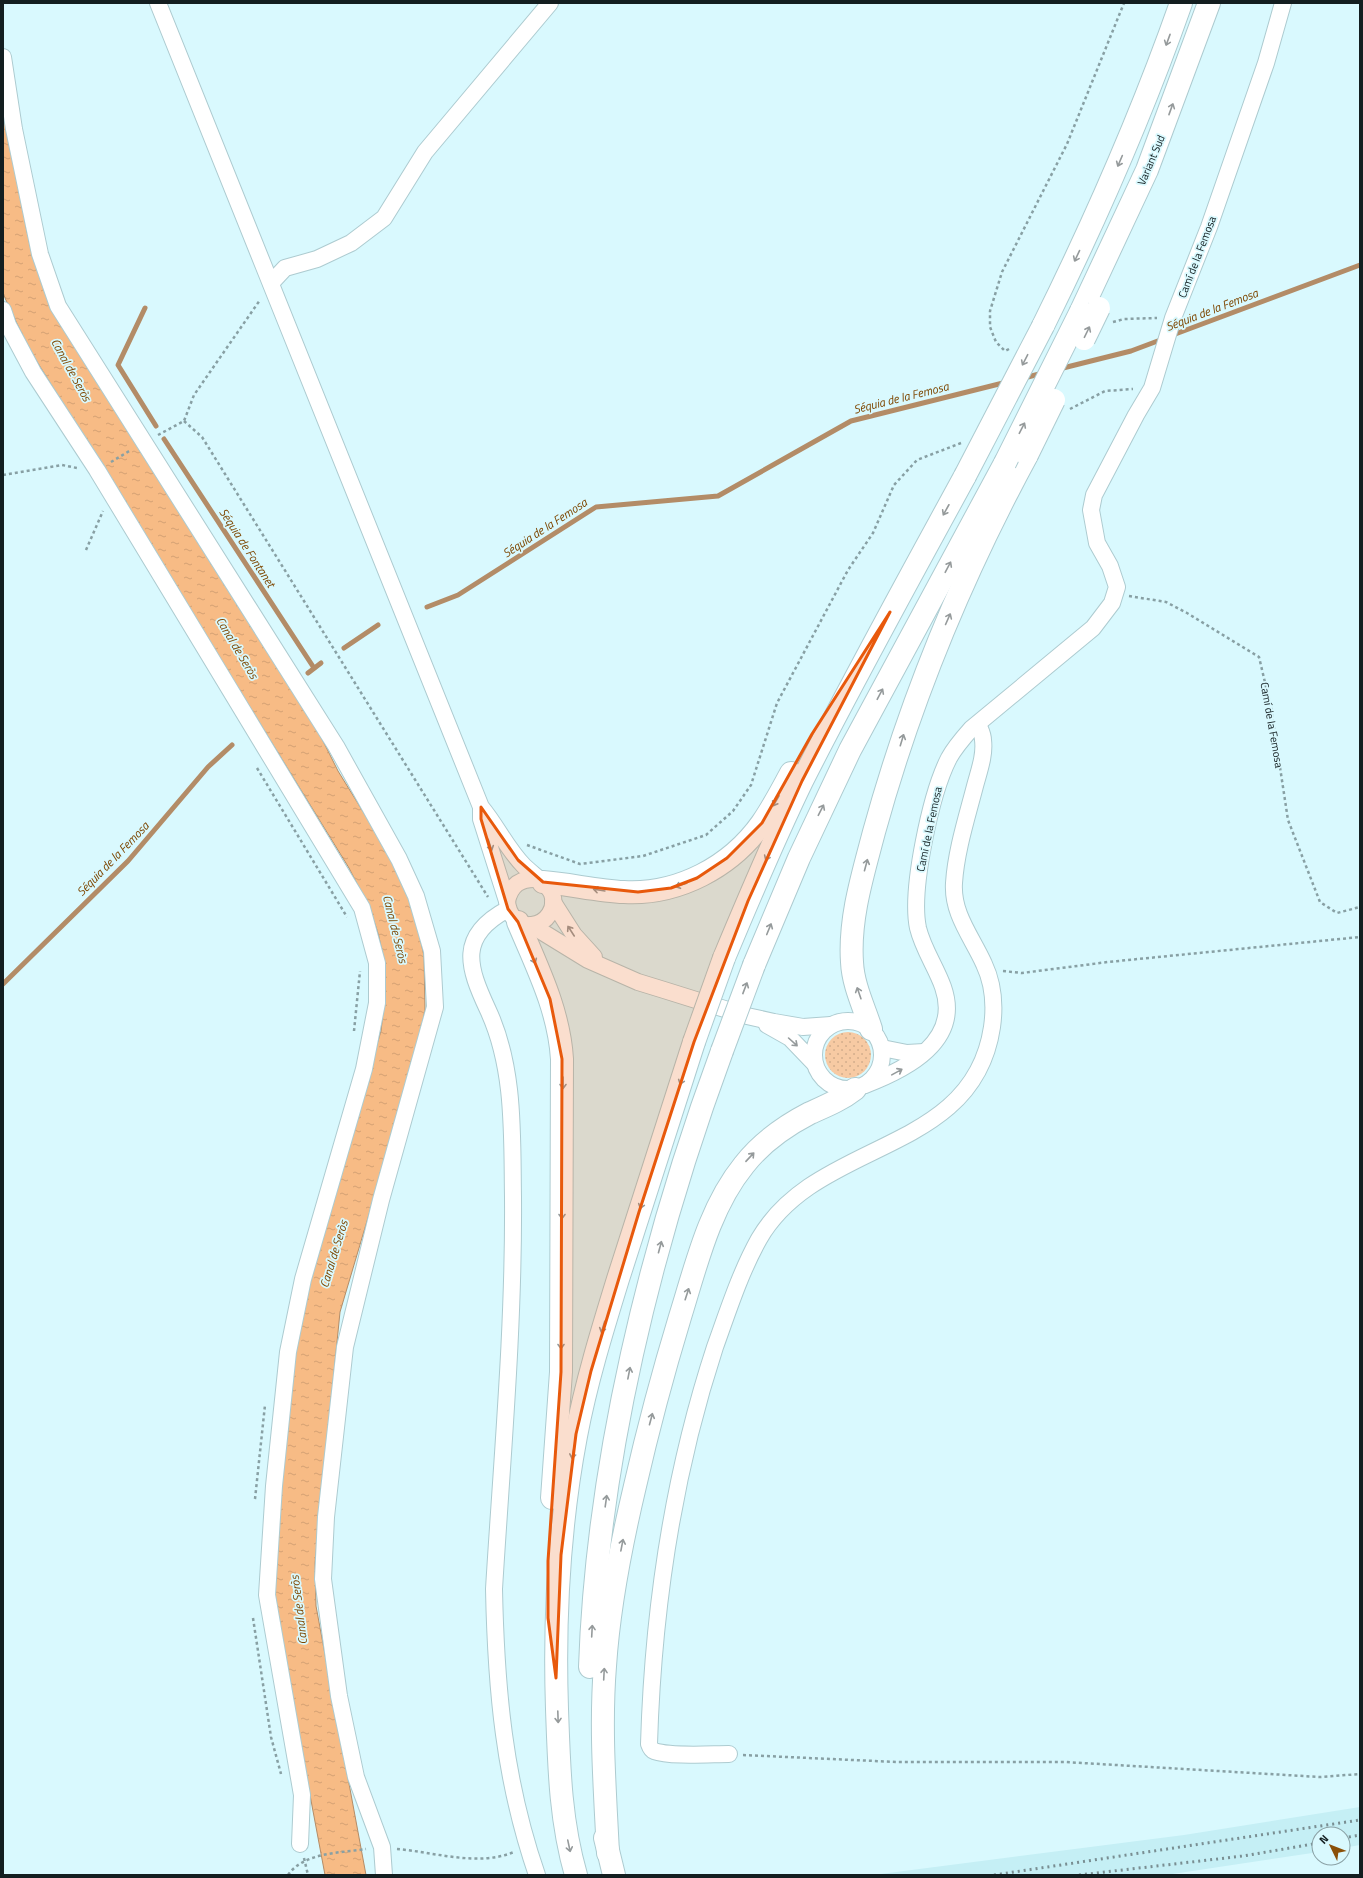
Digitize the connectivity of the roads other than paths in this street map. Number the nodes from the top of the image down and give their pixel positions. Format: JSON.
{"nodes":[{"id":1,"x":158,"y":3,"type":"edge"},
{"id":2,"x":550,"y":3,"type":"edge"},
{"id":3,"x":1181,"y":3,"type":"edge"},
{"id":4,"x":1209,"y":3,"type":"edge"},
{"id":5,"x":1283,"y":3,"type":"edge"},
{"id":6,"x":3,"y":57,"type":"edge"},
{"id":7,"x":271,"y":283,"type":"junction"},
{"id":8,"x":1090,"y":309,"type":"junction"},
{"id":9,"x":3,"y":310,"type":"edge"},
{"id":10,"x":890,"y":612,"type":"junction"},
{"id":11,"x":978,"y":724,"type":"junction"},
{"id":12,"x":481,"y":807,"type":"junction"},
{"id":13,"x":540,"y":881,"type":"junction"},
{"id":14,"x":553,"y":902,"type":"junction"},
{"id":15,"x":512,"y":914,"type":"junction"},
{"id":16,"x":608,"y":968,"type":"junction"},
{"id":17,"x":747,"y":1016,"type":"junction"},
{"id":18,"x":831,"y":1025,"type":"junction"},
{"id":19,"x":872,"y":1029,"type":"junction"},
{"id":20,"x":882,"y":1048,"type":"junction"},
{"id":21,"x":924,"y":1052,"type":"junction"},
{"id":22,"x":814,"y":1062,"type":"junction"},
{"id":23,"x":860,"y":1087,"type":"junction"},
{"id":24,"x":556,"y":1678,"type":"junction"},
{"id":25,"x":729,"y":1754,"type":"road end"},
{"id":26,"x":300,"y":1844,"type":"dead end"},
{"id":27,"x":608,"y":1853,"type":"junction"},
{"id":28,"x":384,"y":1875,"type":"edge"},
{"id":29,"x":537,"y":1875,"type":"edge"},
{"id":30,"x":576,"y":1875,"type":"edge"},
{"id":31,"x":614,"y":1875,"type":"edge"}],
"edges":[{"from":1,"to":7,"type":"street"},
{"from":2,"to":7,"type":"street"},
{"from":3,"to":10,"type":"highway","one_way":true,"bridge":true},
{"from":8,"to":4,"type":"highway","name":"Variant Sud","one_way":true},
{"from":5,"to":11,"type":"street","name":"Camí de la Femosa"},
{"from":6,"to":28,"type":"street"},
{"from":7,"to":12,"type":"street"},
{"from":19,"to":8,"type":"highway","one_way":true,"bridge":true},
{"from":27,"to":8,"type":"highway","one_way":true,"bridge":true},
{"from":9,"to":26,"type":"street"},
{"from":10,"to":13,"type":"highway","one_way":true},
{"from":10,"to":24,"type":"highway","one_way":true,"bridge":true},
{"from":11,"to":21,"type":"street","name":"Camí de la Femosa"},
{"from":11,"to":25,"type":"street"},
{"from":12,"to":13,"type":"street"},
{"from":12,"to":15,"type":"street","one_way":true},
{"from":13,"to":14,"type":"street"},
{"from":13,"to":15,"type":"street"},
{"from":14,"to":15,"type":"street"},
{"from":16,"to":14,"type":"street","one_way":true},
{"from":15,"to":16,"type":"street"},
{"from":15,"to":24,"type":"highway","one_way":true},
{"from":15,"to":29,"type":"street"},
{"from":16,"to":17,"type":"street"},
{"from":17,"to":18,"type":"street"},
{"from":17,"to":22,"type":"street","one_way":true},
{"from":18,"to":19,"type":"street"},
{"from":18,"to":22,"type":"street"},
{"from":19,"to":20,"type":"street"},
{"from":20,"to":21,"type":"street"},
{"from":20,"to":23,"type":"street"},
{"from":23,"to":21,"type":"street","name":"Camí de la Femosa","one_way":true},
{"from":22,"to":23,"type":"street"},
{"from":27,"to":23,"type":"highway","one_way":true},
{"from":24,"to":30,"type":"highway","one_way":true},
{"from":27,"to":31,"type":"highway"}]}
